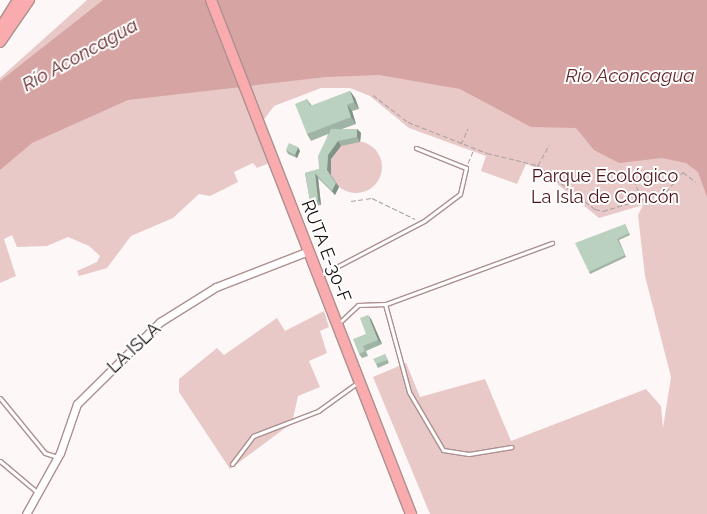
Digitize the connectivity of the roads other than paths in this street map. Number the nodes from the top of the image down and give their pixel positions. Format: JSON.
{"nodes":[{"id":1,"x":18,"y":0,"type":"edge"},
{"id":2,"x":29,"y":0,"type":"edge"},
{"id":3,"x":210,"y":0,"type":"edge"},
{"id":4,"x":0,"y":29,"type":"edge"},
{"id":5,"x":0,"y":42,"type":"edge"},
{"id":6,"x":416,"y":148,"type":"dead end"},
{"id":7,"x":552,"y":243,"type":"dead end"},
{"id":8,"x":309,"y":251,"type":"junction"},
{"id":9,"x":319,"y":276,"type":"junction"},
{"id":10,"x":385,"y":304,"type":"junction"},
{"id":11,"x":337,"y":324,"type":"junction"},
{"id":12,"x":359,"y":381,"type":"junction"},
{"id":13,"x":0,"y":398,"type":"edge"},
{"id":14,"x":511,"y":447,"type":"dead end"},
{"id":15,"x":58,"y":457,"type":"junction"},
{"id":16,"x":0,"y":461,"type":"edge"},
{"id":17,"x":232,"y":464,"type":"dead end"},
{"id":18,"x":38,"y":493,"type":"junction"},
{"id":19,"x":26,"y":514,"type":"edge"},
{"id":20,"x":411,"y":514,"type":"edge"}],
"edges":[{"from":1,"to":4,"type":"main road"},
{"from":2,"to":5,"type":"main road"},
{"from":3,"to":8,"type":"main road","name":"RUTA E-30-F"},
{"from":6,"to":9,"type":"lane"},
{"from":7,"to":10,"type":"lane"},
{"from":8,"to":9,"type":"main road","name":"RUTA E-30-F"},
{"from":8,"to":15,"type":"street","name":"LA ISLA"},
{"from":9,"to":11,"type":"main road","name":"RUTA E-30-F"},
{"from":10,"to":11,"type":"lane"},
{"from":10,"to":14,"type":"lane"},
{"from":11,"to":12,"type":"main road","name":"RUTA E-30-F"},
{"from":12,"to":17,"type":"lane"},
{"from":12,"to":20,"type":"main road","name":"RUTA E-30-F"},
{"from":13,"to":15,"type":"lane"},
{"from":15,"to":18,"type":"street","name":"LA ISLA"},
{"from":16,"to":18,"type":"lane"},
{"from":18,"to":19,"type":"street","name":"LA ISLA"}]}
